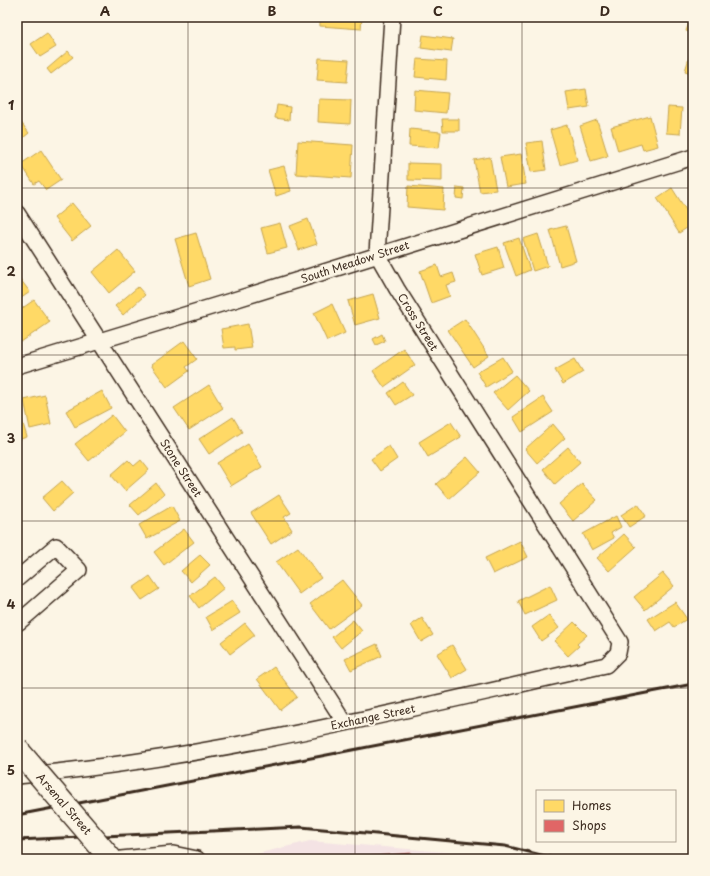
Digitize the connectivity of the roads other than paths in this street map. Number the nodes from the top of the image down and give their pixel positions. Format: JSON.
{"nodes":[{"id":1,"x":392,"y":17,"type":"edge"},
{"id":2,"x":693,"y":157,"type":"edge"},
{"id":3,"x":17,"y":213,"type":"edge"},
{"id":4,"x":377,"y":254,"type":"junction"},
{"id":5,"x":98,"y":340,"type":"junction"},
{"id":6,"x":17,"y":366,"type":"edge"},
{"id":7,"x":17,"y":579,"type":"edge"},
{"id":8,"x":587,"y":590,"type":"joint"},
{"id":9,"x":18,"y":622,"type":"edge"},
{"id":10,"x":345,"y":723,"type":"junction"},
{"id":11,"x":17,"y":749,"type":"edge"},
{"id":12,"x":17,"y":776,"type":"edge"},
{"id":13,"x":111,"y":859,"type":"edge"},
{"id":14,"x":121,"y":859,"type":"edge"},
{"id":15,"x":198,"y":859,"type":"edge"}],
"edges":[{"from":1,"to":4,"type":"street"},
{"from":2,"to":4,"type":"street","name":"South Meadow Street"},
{"from":3,"to":5,"type":"street","name":"Stone Street"},
{"from":4,"to":5,"type":"street","name":"South Meadow Street"},
{"from":4,"to":8,"type":"street","name":"Cross Street"},
{"from":5,"to":6,"type":"street","name":"South Meadow Street"},
{"from":5,"to":10,"type":"street","name":"Stone Street"},
{"from":7,"to":9,"type":"street"},
{"from":8,"to":10,"type":"street","name":"Exchange Street"},
{"from":10,"to":12,"type":"street","name":"Exchange Street"},
{"from":11,"to":13,"type":"highway","name":"Arsenal Street","bridge":true},
{"from":14,"to":15,"type":"street"}]}
